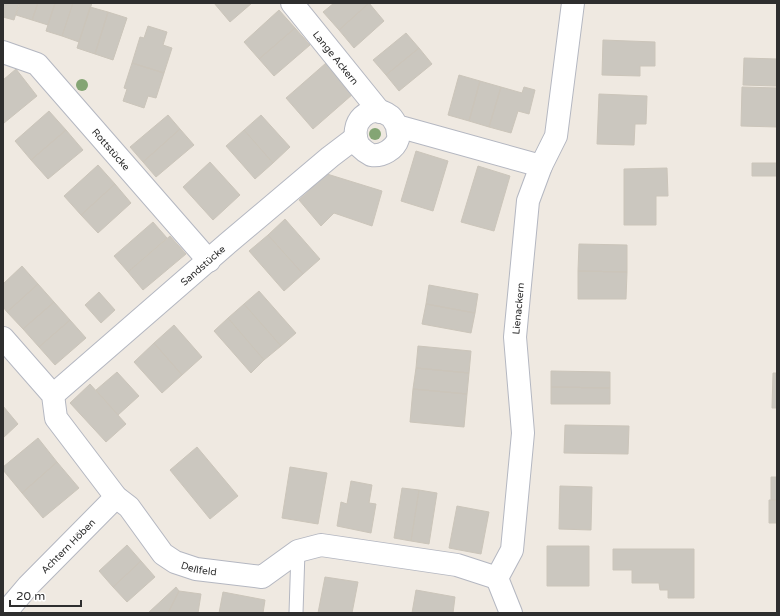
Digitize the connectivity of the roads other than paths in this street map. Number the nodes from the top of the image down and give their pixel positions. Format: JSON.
{"nodes":[{"id":1,"x":292,"y":3,"type":"edge"},
{"id":2,"x":573,"y":3,"type":"edge"},
{"id":3,"x":3,"y":52,"type":"edge"},
{"id":4,"x":380,"y":112,"type":"junction"},
{"id":5,"x":397,"y":126,"type":"junction"},
{"id":6,"x":356,"y":138,"type":"junction"},
{"id":7,"x":541,"y":166,"type":"junction"},
{"id":8,"x":208,"y":262,"type":"junction"},
{"id":9,"x":3,"y":338,"type":"edge"},
{"id":10,"x":53,"y":395,"type":"junction"},
{"id":11,"x":116,"y":497,"type":"junction"},
{"id":12,"x":298,"y":551,"type":"junction"},
{"id":13,"x":497,"y":578,"type":"junction"},
{"id":14,"x":4,"y":613,"type":"edge"},
{"id":15,"x":296,"y":613,"type":"edge"},
{"id":16,"x":511,"y":613,"type":"edge"}],
"edges":[{"from":1,"to":4,"type":"street","name":"Lange Ackern"},
{"from":2,"to":7,"type":"street","name":"Lienackern"},
{"from":3,"to":8,"type":"street","name":"Rottstücke"},
{"from":4,"to":5,"type":"street"},
{"from":4,"to":6,"type":"street"},
{"from":5,"to":6,"type":"street"},
{"from":5,"to":7,"type":"street"},
{"from":6,"to":8,"type":"street","name":"Sandstücke"},
{"from":7,"to":13,"type":"street","name":"Lienackern"},
{"from":8,"to":10,"type":"street","name":"Sandstücke"},
{"from":9,"to":10,"type":"street"},
{"from":10,"to":11,"type":"street","name":"Dellfeld"},
{"from":11,"to":12,"type":"street","name":"Dellfeld"},
{"from":11,"to":14,"type":"street","name":"Achtern Höben"},
{"from":12,"to":13,"type":"street","name":"Dellfeld"},
{"from":12,"to":15,"type":"lane"},
{"from":13,"to":16,"type":"street"}]}
